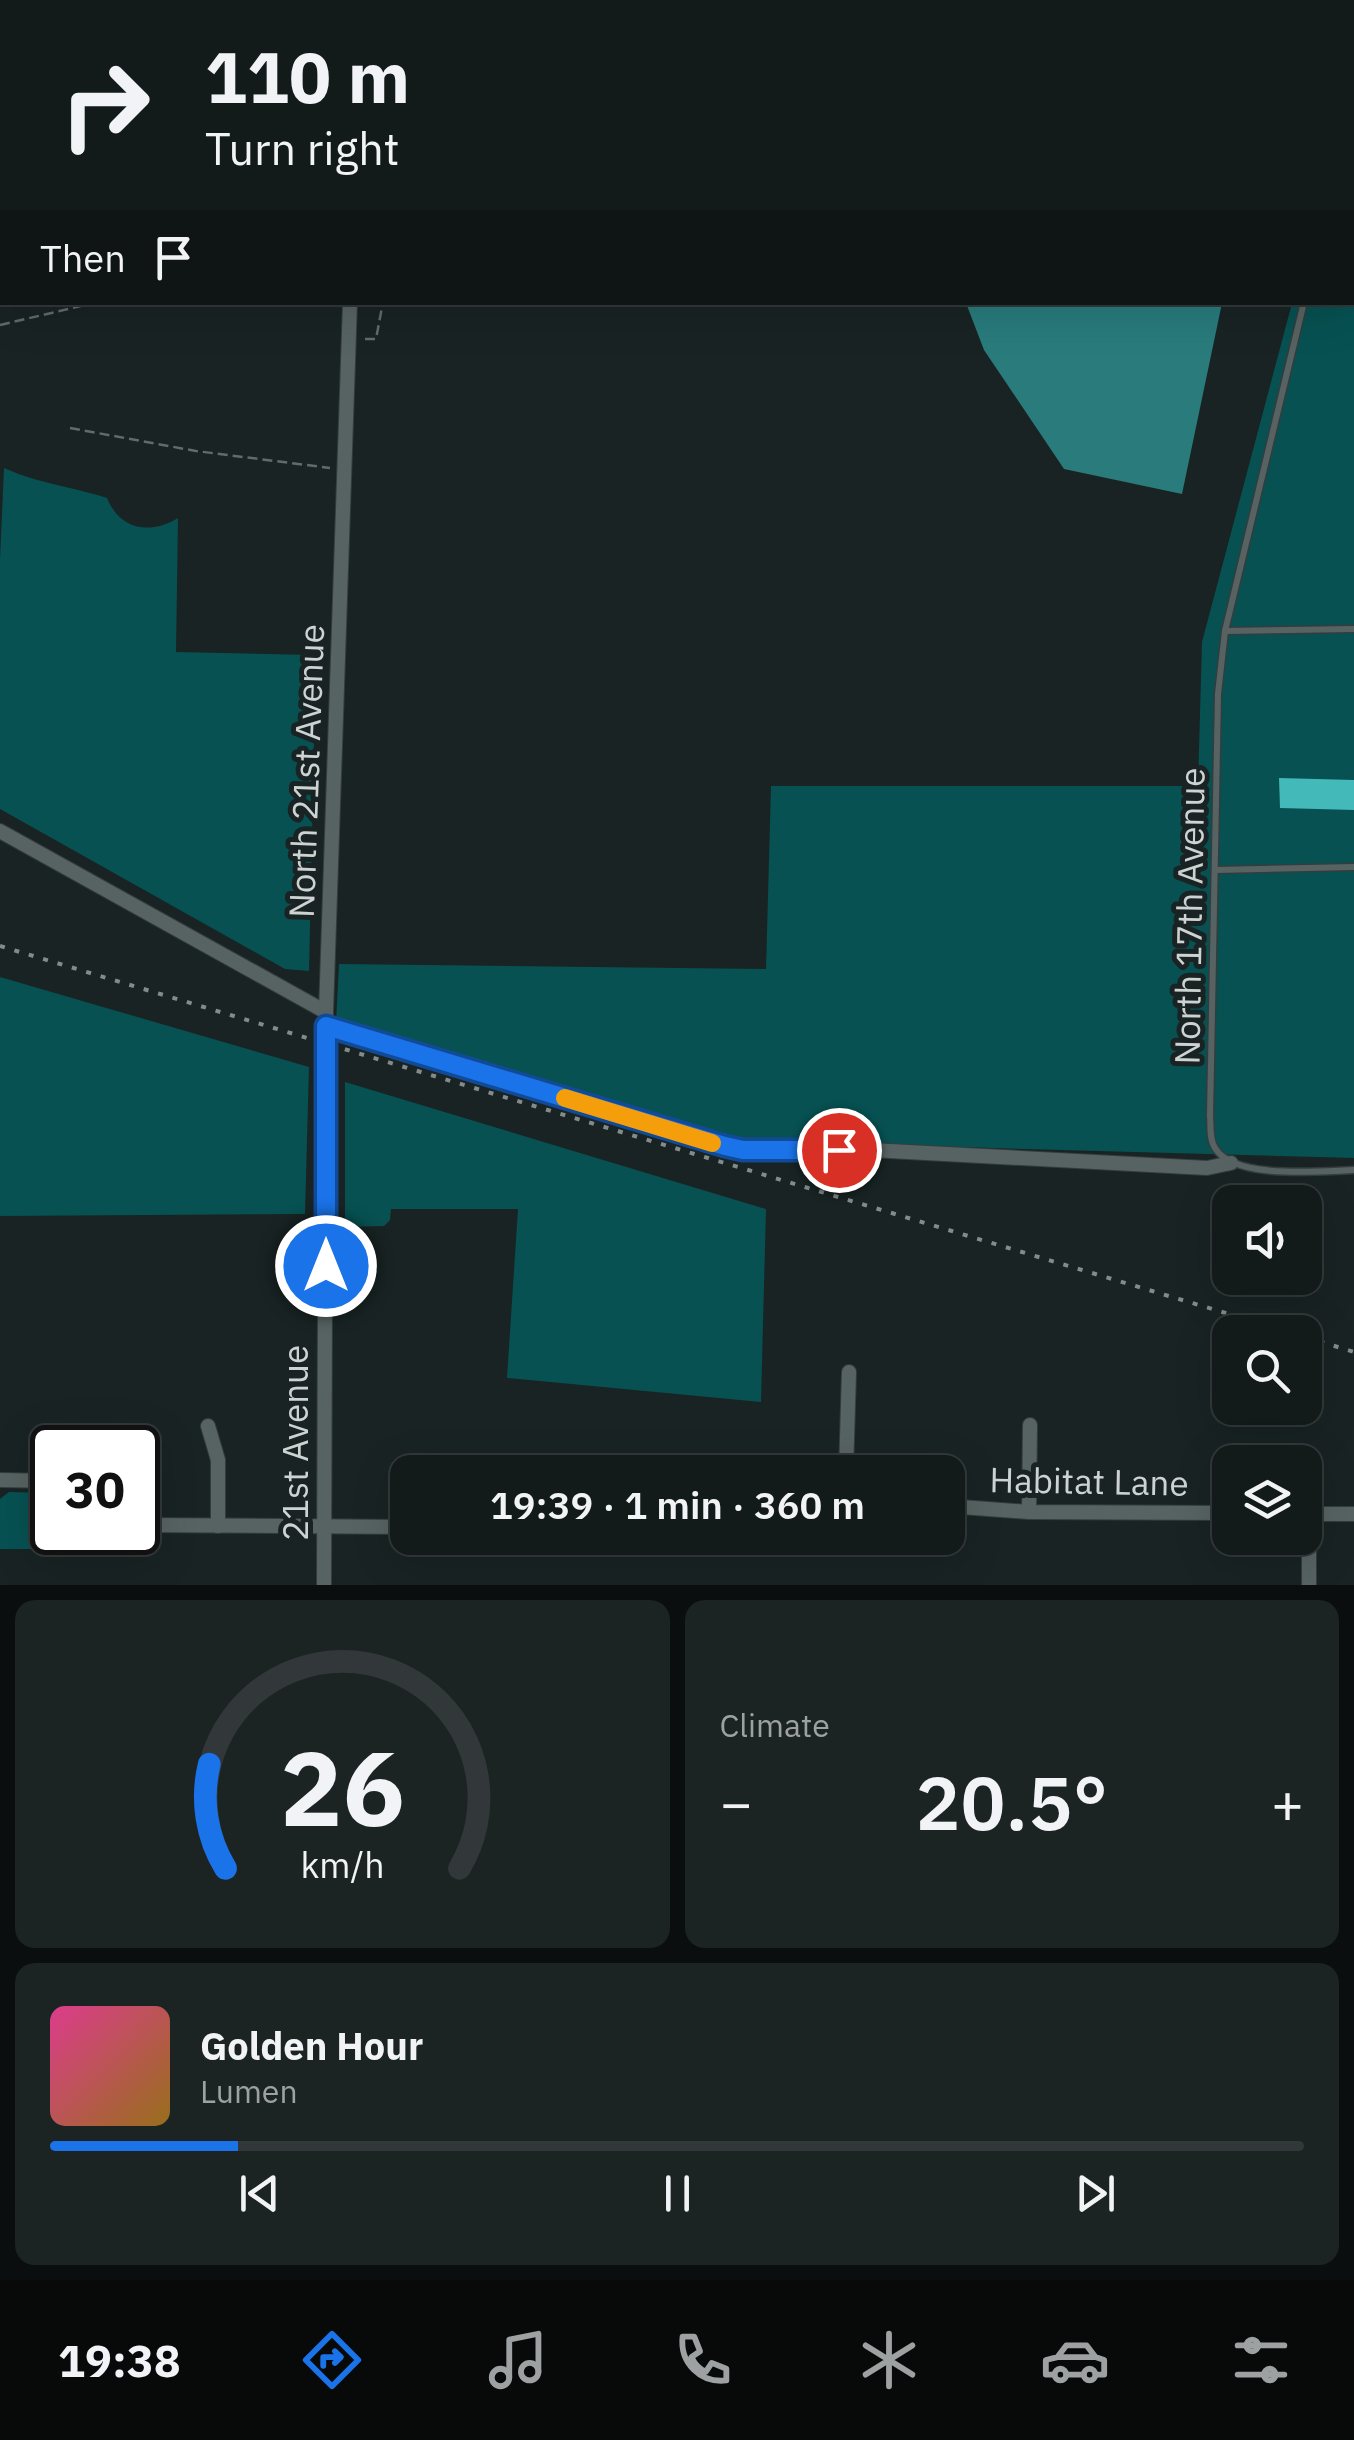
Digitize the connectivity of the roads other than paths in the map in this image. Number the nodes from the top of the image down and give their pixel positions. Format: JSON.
{"nodes":[{"id":1,"x":350,"y":305,"type":"edge"},
{"id":2,"x":1303,"y":305,"type":"edge"},
{"id":3,"x":1354,"y":629,"type":"edge"},
{"id":4,"x":1225,"y":630,"type":"junction"},
{"id":5,"x":0,"y":831,"type":"edge"},
{"id":6,"x":1354,"y":867,"type":"edge"},
{"id":7,"x":1215,"y":870,"type":"junction"},
{"id":8,"x":326,"y":1019,"type":"junction"},
{"id":9,"x":1232,"y":1162,"type":"junction"},
{"id":10,"x":1354,"y":1170,"type":"edge"},
{"id":11,"x":326,"y":1241,"type":"joint"},
{"id":12,"x":849,"y":1372,"type":"dead end"},
{"id":13,"x":208,"y":1426,"type":"dead end"},
{"id":14,"x":1030,"y":1426,"type":"dead end"},
{"id":15,"x":847,"y":1455,"type":"edge"},
{"id":16,"x":0,"y":1480,"type":"edge"},
{"id":17,"x":30,"y":1481,"type":"edge"},
{"id":18,"x":965,"y":1507,"type":"edge"},
{"id":19,"x":1029,"y":1512,"type":"junction"},
{"id":20,"x":1212,"y":1513,"type":"edge"},
{"id":21,"x":1322,"y":1514,"type":"edge"},
{"id":22,"x":1354,"y":1514,"type":"edge"},
{"id":23,"x":160,"y":1525,"type":"edge"},
{"id":24,"x":218,"y":1526,"type":"junction"},
{"id":25,"x":325,"y":1526,"type":"junction"},
{"id":26,"x":390,"y":1527,"type":"edge"},
{"id":27,"x":1308,"y":1555,"type":"edge"},
{"id":28,"x":324,"y":1585,"type":"edge"},
{"id":29,"x":1309,"y":1585,"type":"edge"}],
"edges":[{"from":1,"to":8,"type":"street","name":"North 21st Avenue"},
{"from":2,"to":4,"type":"lane","name":"North 17th Avenue"},
{"from":3,"to":4,"type":"lane"},
{"from":4,"to":7,"type":"lane","name":"North 17th Avenue"},
{"from":5,"to":8,"type":"street"},
{"from":6,"to":7,"type":"lane"},
{"from":7,"to":9,"type":"lane","name":"North 17th Avenue"},
{"from":8,"to":9,"type":"street"},
{"from":8,"to":11,"type":"street","name":"North 21st Avenue"},
{"from":9,"to":10,"type":"lane"},
{"from":11,"to":25,"type":"street","name":"21st Avenue"},
{"from":12,"to":15,"type":"street"},
{"from":13,"to":24,"type":"street"},
{"from":14,"to":19,"type":"street"},
{"from":16,"to":17,"type":"street"},
{"from":18,"to":19,"type":"street","name":"Habitat Lane"},
{"from":19,"to":20,"type":"street","name":"Habitat Lane"},
{"from":21,"to":22,"type":"street"},
{"from":23,"to":24,"type":"street"},
{"from":24,"to":25,"type":"street"},
{"from":25,"to":26,"type":"street"},
{"from":25,"to":28,"type":"street","name":"21st Avenue"},
{"from":27,"to":29,"type":"street"}]}
